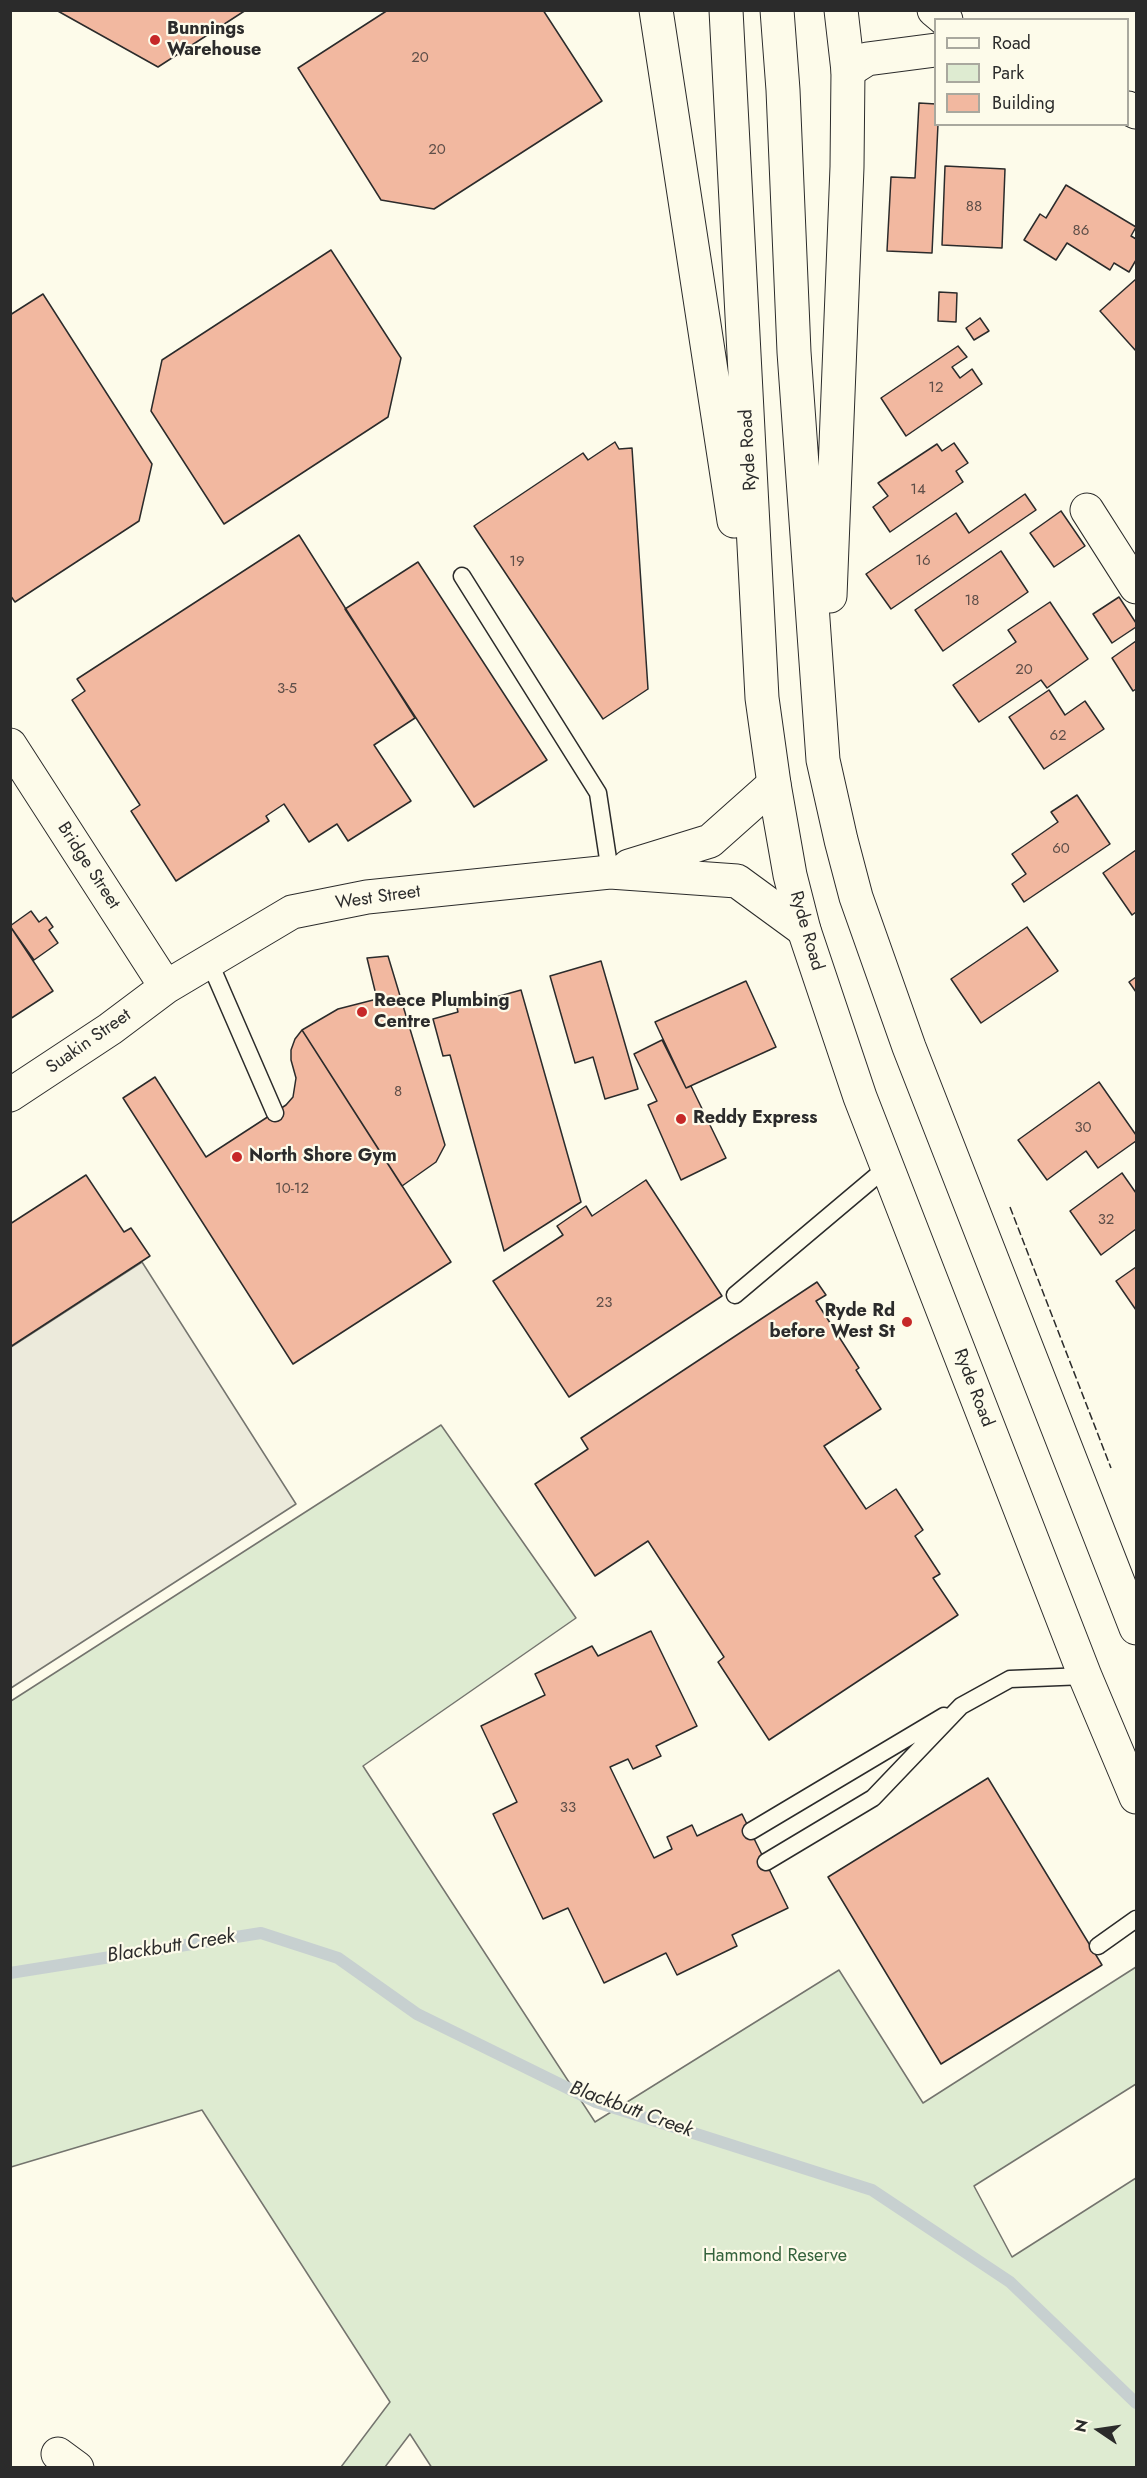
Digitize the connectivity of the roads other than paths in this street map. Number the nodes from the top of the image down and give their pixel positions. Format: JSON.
{"nodes":[{"id":1,"x":656,"y":10,"type":"edge"},
{"id":2,"x":726,"y":10,"type":"edge"},
{"id":3,"x":777,"y":10,"type":"edge"},
{"id":4,"x":841,"y":10,"type":"edge"},
{"id":5,"x":934,"y":50,"type":"edge"},
{"id":6,"x":848,"y":71,"type":"junction"},
{"id":7,"x":1087,"y":510,"type":"dead end"},
{"id":8,"x":462,"y":576,"type":"dead end"},
{"id":9,"x":1137,"y":587,"type":"edge"},
{"id":10,"x":762,"y":698,"type":"junction"},
{"id":11,"x":10,"y":745,"type":"edge"},
{"id":12,"x":824,"y":760,"type":"junction"},
{"id":13,"x":774,"y":784,"type":"junction"},
{"id":14,"x":610,"y":872,"type":"junction"},
{"id":15,"x":804,"y":930,"type":"junction"},
{"id":16,"x":209,"y":962,"type":"junction"},
{"id":17,"x":166,"y":987,"type":"junction"},
{"id":18,"x":10,"y":1095,"type":"edge"},
{"id":19,"x":275,"y":1113,"type":"dead end"},
{"id":20,"x":887,"y":1167,"type":"junction"},
{"id":21,"x":735,"y":1294,"type":"dead end"},
{"id":22,"x":1137,"y":1628,"type":"edge"},
{"id":23,"x":1085,"y":1676,"type":"junction"},
{"id":24,"x":961,"y":1706,"type":"junction"},
{"id":25,"x":1137,"y":1797,"type":"edge"},
{"id":26,"x":751,"y":1831,"type":"dead end"},
{"id":27,"x":766,"y":1862,"type":"dead end"},
{"id":28,"x":1137,"y":1919,"type":"edge"},
{"id":29,"x":1098,"y":1946,"type":"dead end"}],
"edges":[{"from":1,"to":10,"type":"main road"},
{"from":2,"to":10,"type":"main road","name":"Ryde Road"},
{"from":3,"to":12,"type":"main road"},
{"from":4,"to":6,"type":"main road"},
{"from":5,"to":6,"type":"main road"},
{"from":6,"to":12,"type":"main road"},
{"from":7,"to":9,"type":"main road"},
{"from":8,"to":14,"type":"lane"},
{"from":10,"to":13,"type":"main road","name":"Ryde Road"},
{"from":11,"to":17,"type":"main road","name":"Bridge Street"},
{"from":12,"to":22,"type":"main road"},
{"from":13,"to":14,"type":"main road","name":"West Street"},
{"from":13,"to":15,"type":"main road","name":"Ryde Road"},
{"from":14,"to":15,"type":"main road","name":"West Street"},
{"from":14,"to":16,"type":"main road","name":"West Street"},
{"from":15,"to":20,"type":"main road","name":"Ryde Road"},
{"from":16,"to":17,"type":"main road","name":"West Street"},
{"from":16,"to":19,"type":"lane"},
{"from":17,"to":18,"type":"main road","name":"Suakin Street"},
{"from":20,"to":21,"type":"lane"},
{"from":20,"to":23,"type":"main road","name":"Ryde Road"},
{"from":23,"to":24,"type":"lane"},
{"from":23,"to":25,"type":"main road","name":"Ryde Road"},
{"from":24,"to":26,"type":"lane"},
{"from":24,"to":27,"type":"lane"},
{"from":28,"to":29,"type":"lane"}]}
